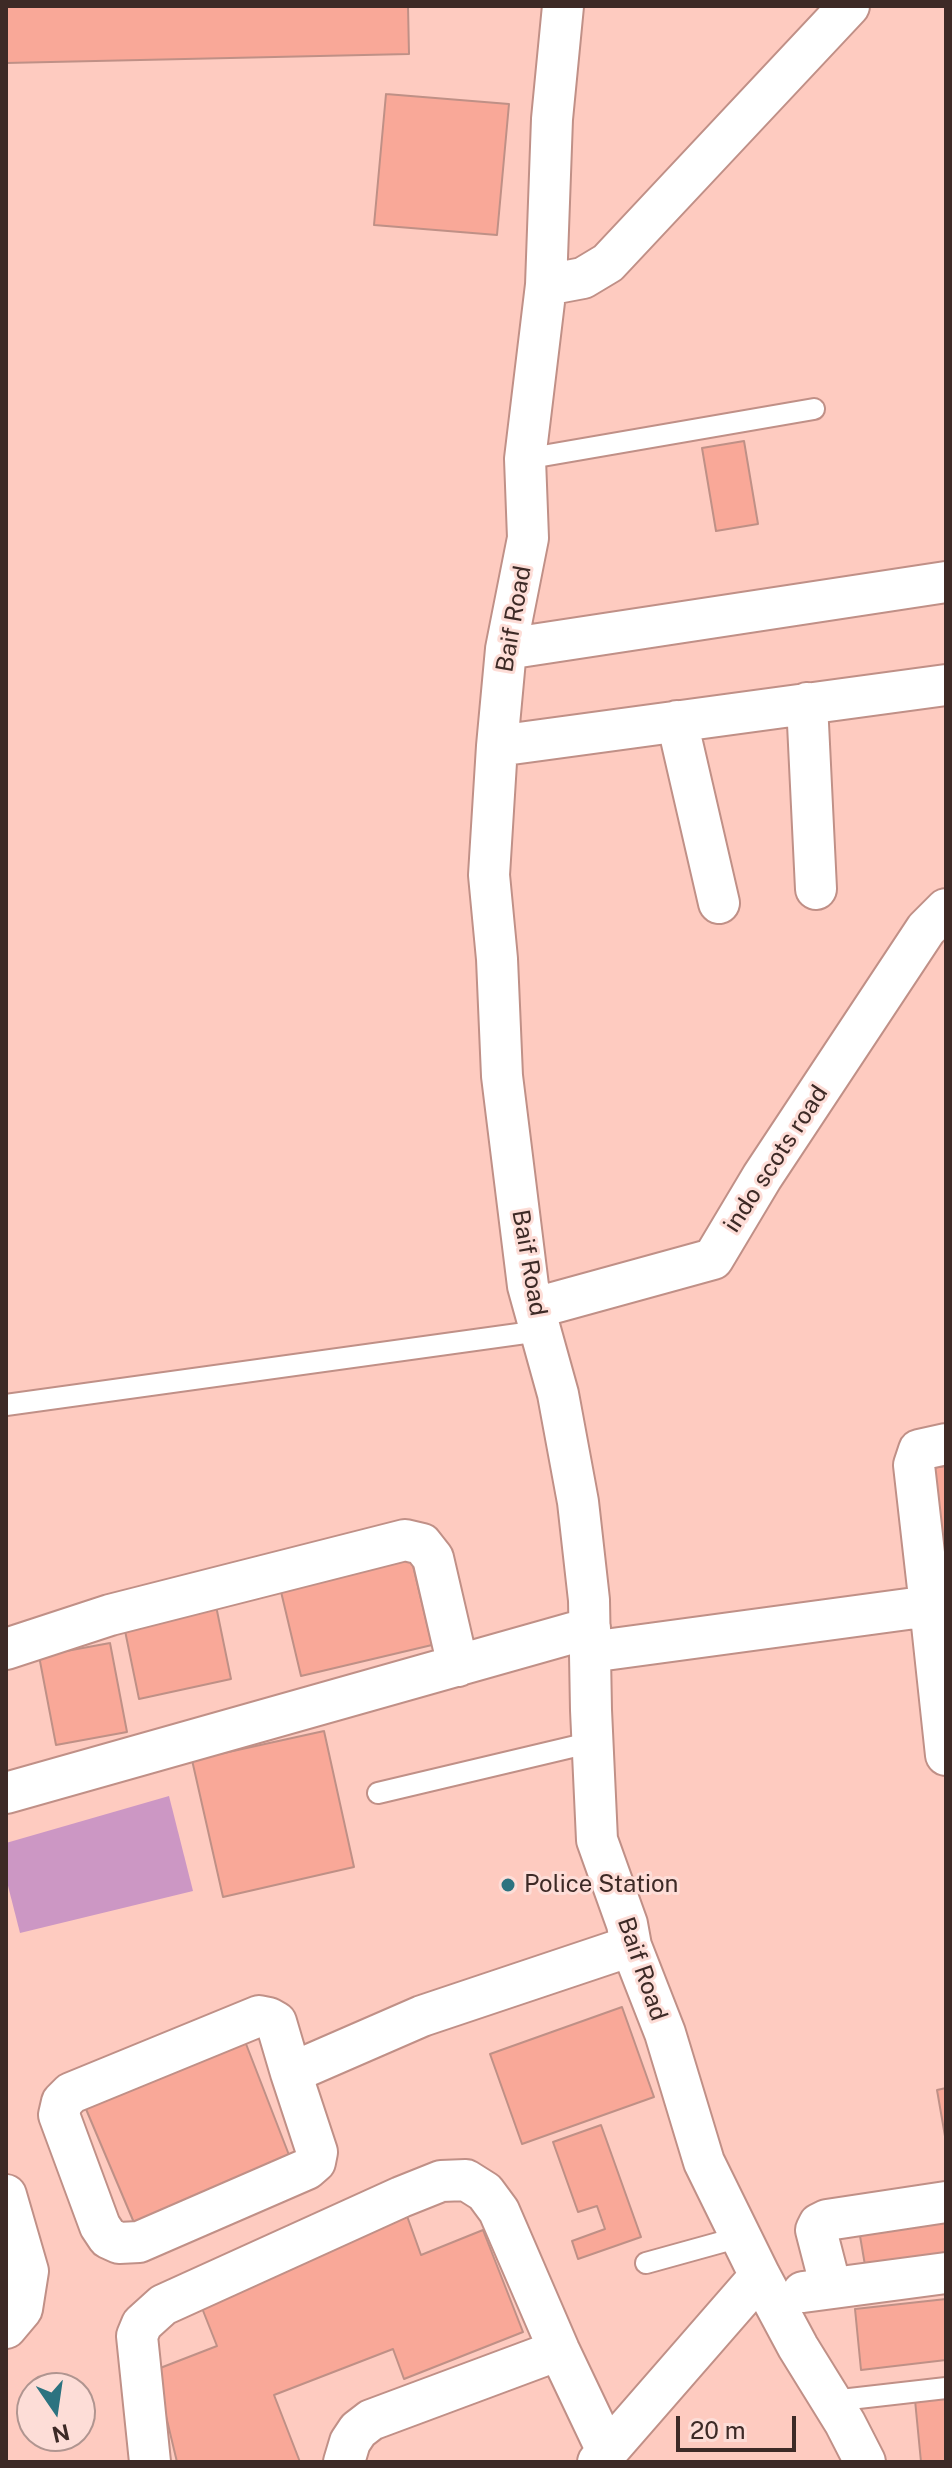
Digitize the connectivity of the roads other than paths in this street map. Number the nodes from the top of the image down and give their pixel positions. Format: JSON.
{"nodes":[{"id":1,"x":563,"y":6,"type":"edge"},
{"id":2,"x":844,"y":9,"type":"edge"},
{"id":3,"x":546,"y":285,"type":"junction"},
{"id":4,"x":814,"y":409,"type":"dead end"},
{"id":5,"x":525,"y":459,"type":"junction"},
{"id":6,"x":946,"y":582,"type":"edge"},
{"id":7,"x":506,"y":649,"type":"junction"},
{"id":8,"x":946,"y":685,"type":"edge"},
{"id":9,"x":807,"y":703,"type":"junction"},
{"id":10,"x":677,"y":721,"type":"junction"},
{"id":11,"x":497,"y":746,"type":"junction"},
{"id":12,"x":816,"y":889,"type":"dead end"},
{"id":13,"x":719,"y":903,"type":"dead end"},
{"id":14,"x":946,"y":909,"type":"edge"},
{"id":15,"x":538,"y":1319,"type":"junction"},
{"id":16,"x":6,"y":1405,"type":"edge"},
{"id":17,"x":946,"y":1444,"type":"edge"},
{"id":18,"x":930,"y":1606,"type":"junction"},
{"id":19,"x":590,"y":1640,"type":"junction"},
{"id":20,"x":6,"y":1649,"type":"edge"},
{"id":21,"x":458,"y":1666,"type":"junction"},
{"id":22,"x":593,"y":1742,"type":"junction"},
{"id":23,"x":946,"y":1755,"type":"edge"},
{"id":24,"x":6,"y":1793,"type":"edge"},
{"id":25,"x":378,"y":1793,"type":"dead end"},
{"id":26,"x":631,"y":1946,"type":"junction"},
{"id":27,"x":291,"y":2073,"type":"junction"},
{"id":28,"x":6,"y":2195,"type":"edge"},
{"id":29,"x":946,"y":2202,"type":"edge"},
{"id":30,"x":740,"y":2237,"type":"junction"},
{"id":31,"x":646,"y":2263,"type":"dead end"},
{"id":32,"x":946,"y":2273,"type":"edge"},
{"id":33,"x":766,"y":2286,"type":"junction"},
{"id":34,"x":831,"y":2288,"type":"junction"},
{"id":35,"x":6,"y":2328,"type":"edge"},
{"id":36,"x":559,"y":2350,"type":"junction"},
{"id":37,"x":946,"y":2388,"type":"edge"},
{"id":38,"x":832,"y":2401,"type":"junction"},
{"id":39,"x":603,"y":2457,"type":"edge"},
{"id":40,"x":150,"y":2462,"type":"edge"},
{"id":41,"x":344,"y":2462,"type":"edge"},
{"id":42,"x":865,"y":2462,"type":"edge"}],
"edges":[{"from":1,"to":3,"type":"street","name":"Baif Road"},
{"from":2,"to":3,"type":"street"},
{"from":3,"to":5,"type":"street","name":"Baif Road"},
{"from":4,"to":5,"type":"lane"},
{"from":5,"to":7,"type":"street","name":"Baif Road"},
{"from":6,"to":7,"type":"street"},
{"from":7,"to":11,"type":"street","name":"Baif Road"},
{"from":8,"to":9,"type":"street"},
{"from":9,"to":10,"type":"street"},
{"from":9,"to":12,"type":"street"},
{"from":10,"to":11,"type":"street"},
{"from":10,"to":13,"type":"street"},
{"from":11,"to":15,"type":"street","name":"Baif Road"},
{"from":14,"to":15,"type":"street","name":"indo scots road"},
{"from":15,"to":16,"type":"lane"},
{"from":15,"to":19,"type":"street","name":"Baif Road"},
{"from":17,"to":18,"type":"street"},
{"from":18,"to":19,"type":"street"},
{"from":18,"to":23,"type":"street"},
{"from":19,"to":21,"type":"street"},
{"from":19,"to":22,"type":"street","name":"Baif Road"},
{"from":20,"to":21,"type":"street"},
{"from":21,"to":24,"type":"street"},
{"from":22,"to":25,"type":"lane"},
{"from":22,"to":26,"type":"street","name":"Baif Road"},
{"from":26,"to":27,"type":"street"},
{"from":26,"to":30,"type":"street","name":"Baif Road"},
{"from":27,"to":27,"type":"street"},
{"from":28,"to":35,"type":"street"},
{"from":29,"to":34,"type":"street"},
{"from":30,"to":31,"type":"lane"},
{"from":30,"to":33,"type":"street","name":"Baif Road"},
{"from":32,"to":34,"type":"street"},
{"from":33,"to":34,"type":"street"},
{"from":33,"to":38,"type":"street","name":"Baif Road"},
{"from":33,"to":39,"type":"street"},
{"from":36,"to":39,"type":"street"},
{"from":36,"to":40,"type":"street"},
{"from":36,"to":41,"type":"street"},
{"from":37,"to":38,"type":"lane"},
{"from":38,"to":42,"type":"street","name":"Baif Road"}]}
